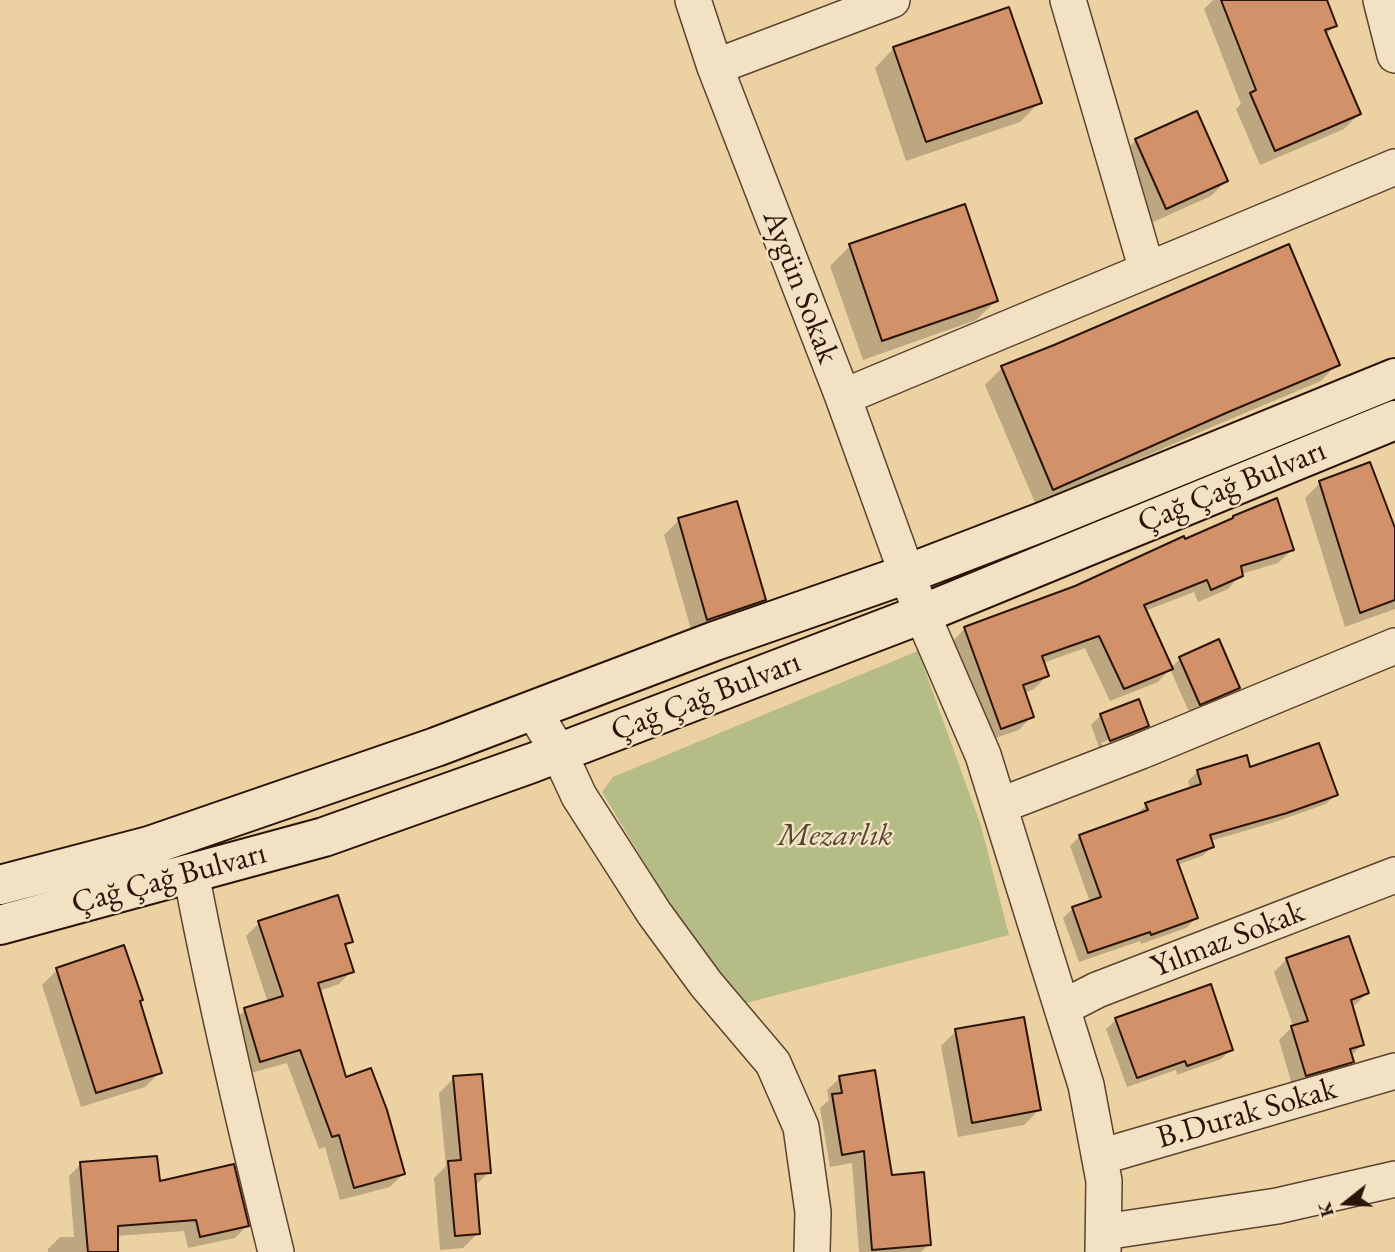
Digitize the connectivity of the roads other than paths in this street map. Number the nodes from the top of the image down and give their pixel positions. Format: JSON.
{"nodes":[{"id":1,"x":693,"y":0,"type":"edge"},
{"id":2,"x":892,"y":0,"type":"edge"},
{"id":3,"x":1068,"y":0,"type":"edge"},
{"id":4,"x":715,"y":67,"type":"junction"},
{"id":5,"x":1395,"y":167,"type":"edge"},
{"id":6,"x":1147,"y":270,"type":"junction"},
{"id":7,"x":1395,"y":378,"type":"edge"},
{"id":8,"x":843,"y":397,"type":"junction"},
{"id":9,"x":1395,"y":420,"type":"edge"},
{"id":10,"x":907,"y":574,"type":"junction"},
{"id":11,"x":922,"y":614,"type":"junction"},
{"id":12,"x":1395,"y":646,"type":"edge"},
{"id":13,"x":533,"y":710,"type":"junction"},
{"id":14,"x":559,"y":753,"type":"junction"},
{"id":15,"x":999,"y":806,"type":"junction"},
{"id":16,"x":191,"y":873,"type":"junction"},
{"id":17,"x":1395,"y":875,"type":"edge"},
{"id":18,"x":0,"y":885,"type":"edge"},
{"id":19,"x":0,"y":925,"type":"edge"},
{"id":20,"x":1062,"y":1008,"type":"junction"},
{"id":21,"x":1395,"y":1071,"type":"edge"},
{"id":22,"x":1100,"y":1157,"type":"junction"},
{"id":23,"x":1395,"y":1179,"type":"edge"},
{"id":24,"x":1103,"y":1242,"type":"edge"},
{"id":25,"x":276,"y":1252,"type":"edge"},
{"id":26,"x":812,"y":1252,"type":"edge"}],
"edges":[{"from":1,"to":4,"type":"street","name":"Aygün Sokak"},
{"from":2,"to":4,"type":"street"},
{"from":3,"to":6,"type":"street"},
{"from":4,"to":8,"type":"street","name":"Aygün Sokak"},
{"from":5,"to":6,"type":"street"},
{"from":6,"to":8,"type":"street"},
{"from":7,"to":10,"type":"main road","name":"Çağ Çağ Bulvarı"},
{"from":8,"to":10,"type":"street","name":"Aygün Sokak"},
{"from":9,"to":11,"type":"main road","name":"Çağ Çağ Bulvarı"},
{"from":10,"to":11,"type":"street","name":"Aygün Sokak"},
{"from":10,"to":13,"type":"main road","name":"Çağ Çağ Bulvarı"},
{"from":11,"to":14,"type":"main road","name":"Çağ Çağ Bulvarı"},
{"from":11,"to":15,"type":"street","name":"Aygün Sokak"},
{"from":12,"to":15,"type":"street"},
{"from":13,"to":14,"type":"street"},
{"from":13,"to":18,"type":"main road","name":"Çağ Çağ Bulvarı"},
{"from":14,"to":16,"type":"main road","name":"Çağ Çağ Bulvarı"},
{"from":14,"to":26,"type":"street"},
{"from":15,"to":20,"type":"street","name":"Aygün Sokak"},
{"from":16,"to":19,"type":"main road","name":"Çağ Çağ Bulvarı"},
{"from":16,"to":25,"type":"street"},
{"from":17,"to":20,"type":"street","name":"Yılmaz Sokak"},
{"from":20,"to":22,"type":"street","name":"Aygün Sokak"},
{"from":21,"to":22,"type":"street","name":"B.Durak Sokak"},
{"from":22,"to":24,"type":"street","name":"Aygün Sokak"},
{"from":23,"to":24,"type":"street"}]}
